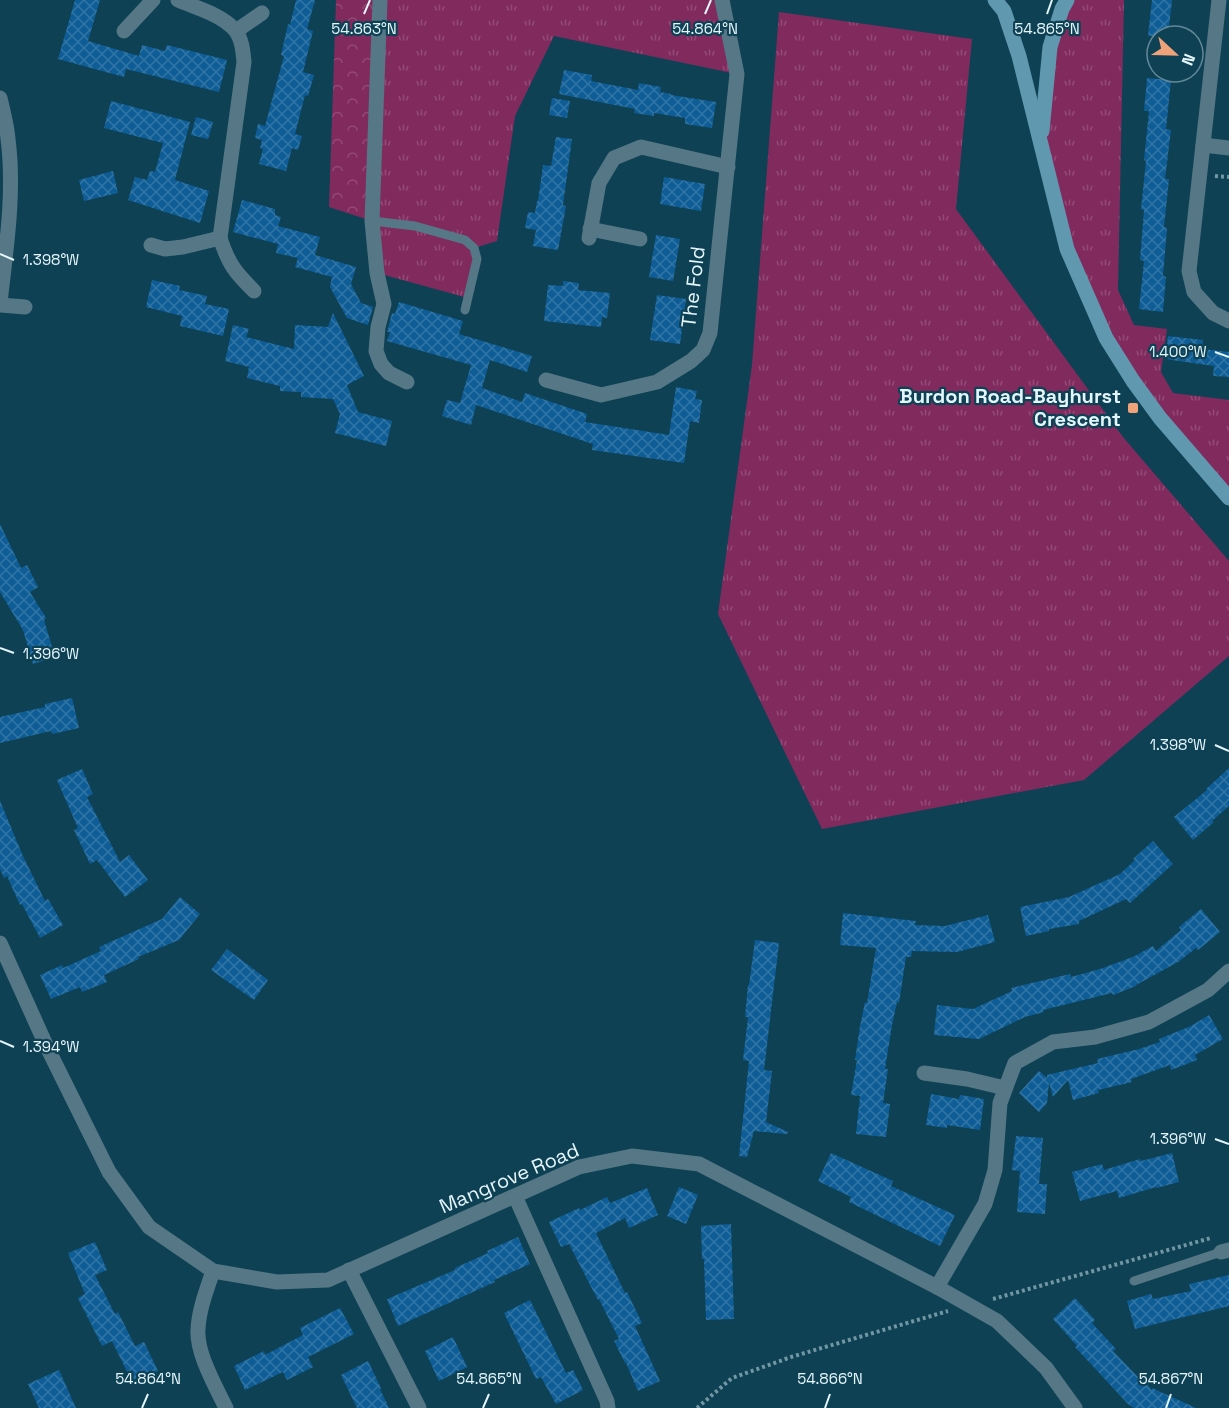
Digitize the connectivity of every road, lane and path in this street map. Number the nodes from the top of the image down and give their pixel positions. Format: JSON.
{"nodes":[{"id":1,"x":153,"y":0,"type":"edge"},
{"id":2,"x":178,"y":0,"type":"edge"},
{"id":3,"x":380,"y":0,"type":"edge"},
{"id":4,"x":722,"y":0,"type":"edge"},
{"id":5,"x":995,"y":0,"type":"edge"},
{"id":6,"x":1067,"y":0,"type":"edge"},
{"id":7,"x":1218,"y":0,"type":"edge"},
{"id":8,"x":262,"y":13,"type":"dead end"},
{"id":9,"x":124,"y":31,"type":"dead end"},
{"id":10,"x":236,"y":31,"type":"junction"},
{"id":11,"x":0,"y":98,"type":"edge"},
{"id":12,"x":1041,"y":142,"type":"junction"},
{"id":13,"x":1203,"y":145,"type":"junction"},
{"id":14,"x":1229,"y":148,"type":"edge"},
{"id":15,"x":728,"y":167,"type":"junction"},
{"id":16,"x":372,"y":221,"type":"junction"},
{"id":17,"x":220,"y":238,"type":"junction"},
{"id":18,"x":640,"y":240,"type":"dead end"},
{"id":19,"x":151,"y":245,"type":"dead end"},
{"id":20,"x":254,"y":291,"type":"dead end"},
{"id":21,"x":0,"y":304,"type":"edge"},
{"id":22,"x":25,"y":307,"type":"dead end"},
{"id":23,"x":465,"y":310,"type":"dead end"},
{"id":24,"x":1229,"y":321,"type":"edge"},
{"id":25,"x":546,"y":380,"type":"dead end"},
{"id":26,"x":407,"y":382,"type":"dead end"},
{"id":27,"x":1229,"y":498,"type":"edge"},
{"id":28,"x":0,"y":944,"type":"edge"},
{"id":29,"x":1229,"y":971,"type":"edge"},
{"id":30,"x":924,"y":1073,"type":"dead end"},
{"id":31,"x":1005,"y":1088,"type":"junction"},
{"id":32,"x":515,"y":1196,"type":"junction"},
{"id":33,"x":1225,"y":1251,"type":"edge"},
{"id":34,"x":350,"y":1270,"type":"junction"},
{"id":35,"x":213,"y":1271,"type":"junction"},
{"id":36,"x":1134,"y":1281,"type":"dead end"},
{"id":37,"x":937,"y":1287,"type":"junction"},
{"id":38,"x":226,"y":1408,"type":"edge"},
{"id":39,"x":419,"y":1408,"type":"edge"},
{"id":40,"x":608,"y":1408,"type":"edge"},
{"id":41,"x":1075,"y":1408,"type":"edge"}],
"edges":[{"from":1,"to":9,"type":"street"},
{"from":2,"to":10,"type":"street"},
{"from":3,"to":16,"type":"street"},
{"from":4,"to":15,"type":"street","name":"The Fold"},
{"from":5,"to":12,"type":"main road"},
{"from":6,"to":12,"type":"main road"},
{"from":7,"to":13,"type":"street"},
{"from":8,"to":10,"type":"street"},
{"from":10,"to":17,"type":"street"},
{"from":11,"to":21,"type":"street"},
{"from":12,"to":27,"type":"main road"},
{"from":13,"to":14,"type":"street"},
{"from":13,"to":24,"type":"street"},
{"from":15,"to":18,"type":"street"},
{"from":15,"to":25,"type":"street","name":"The Fold"},
{"from":16,"to":23,"type":"lane"},
{"from":16,"to":26,"type":"street"},
{"from":17,"to":19,"type":"street"},
{"from":17,"to":20,"type":"street"},
{"from":21,"to":22,"type":"street"},
{"from":28,"to":35,"type":"street","name":"Mangrove Road"},
{"from":29,"to":31,"type":"street"},
{"from":30,"to":31,"type":"street"},
{"from":31,"to":37,"type":"street"},
{"from":32,"to":34,"type":"street","name":"Mangrove Road"},
{"from":32,"to":37,"type":"street","name":"Mangrove Road"},
{"from":32,"to":40,"type":"street"},
{"from":33,"to":36,"type":"lane"},
{"from":34,"to":35,"type":"street","name":"Mangrove Road"},
{"from":34,"to":39,"type":"street"},
{"from":35,"to":38,"type":"street"},
{"from":37,"to":41,"type":"street","name":"Mangrove Road"}]}
